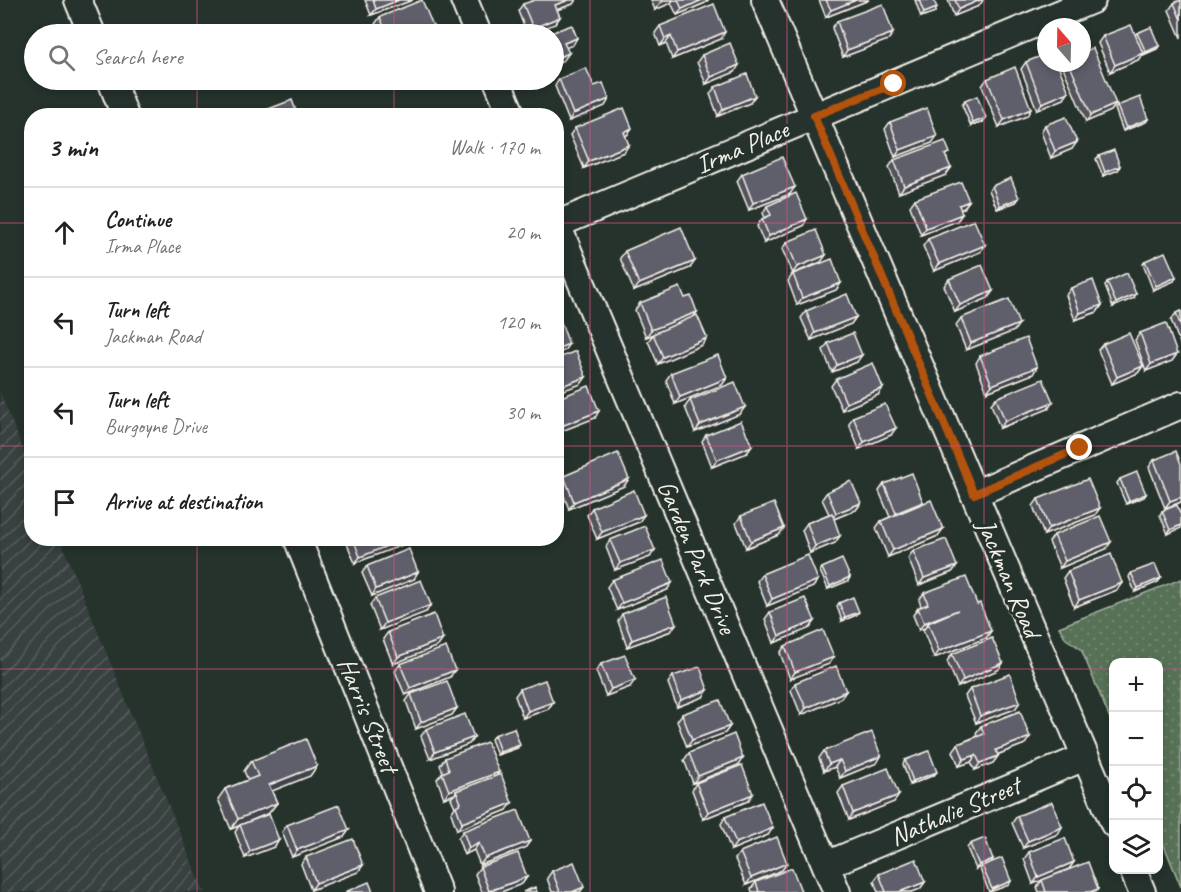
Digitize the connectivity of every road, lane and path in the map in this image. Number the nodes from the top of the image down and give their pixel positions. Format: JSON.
{"nodes":[{"id":1,"x":78,"y":0,"type":"edge"},
{"id":2,"x":464,"y":0,"type":"edge"},
{"id":3,"x":765,"y":0,"type":"edge"},
{"id":4,"x":1092,"y":0,"type":"edge"},
{"id":5,"x":88,"y":24,"type":"edge"},
{"id":6,"x":474,"y":24,"type":"edge"},
{"id":7,"x":501,"y":90,"type":"edge"},
{"id":8,"x":509,"y":108,"type":"edge"},
{"id":9,"x":814,"y":116,"type":"junction"},
{"id":10,"x":564,"y":220,"type":"edge"},
{"id":11,"x":564,"y":240,"type":"edge"},
{"id":12,"x":1181,"y":405,"type":"edge"},
{"id":13,"x":974,"y":494,"type":"junction"},
{"id":14,"x":300,"y":546,"type":"edge"},
{"id":15,"x":1085,"y":757,"type":"junction"},
{"id":16,"x":1111,"y":820,"type":"edge"},
{"id":17,"x":826,"y":865,"type":"junction"},
{"id":18,"x":1135,"y":874,"type":"edge"},
{"id":19,"x":438,"y":892,"type":"edge"},
{"id":20,"x":837,"y":892,"type":"edge"},
{"id":21,"x":1142,"y":892,"type":"edge"}],
"edges":[{"from":1,"to":5,"type":"street"},
{"from":2,"to":6,"type":"street"},
{"from":3,"to":9,"type":"street","name":"Jackman Road"},
{"from":4,"to":9,"type":"street","name":"Irma Place"},
{"from":7,"to":8,"type":"street"},
{"from":9,"to":10,"type":"street","name":"Irma Place"},
{"from":9,"to":13,"type":"street","name":"Jackman Road"},
{"from":11,"to":17,"type":"street","name":"Garden Park Drive"},
{"from":12,"to":13,"type":"street"},
{"from":13,"to":15,"type":"street","name":"Jackman Road"},
{"from":14,"to":19,"type":"street","name":"Harris Street"},
{"from":15,"to":16,"type":"street","name":"Jackman Road"},
{"from":15,"to":17,"type":"street","name":"Nathalie Street"},
{"from":17,"to":20,"type":"street","name":"Garden Park Drive"},
{"from":18,"to":21,"type":"street"}]}
